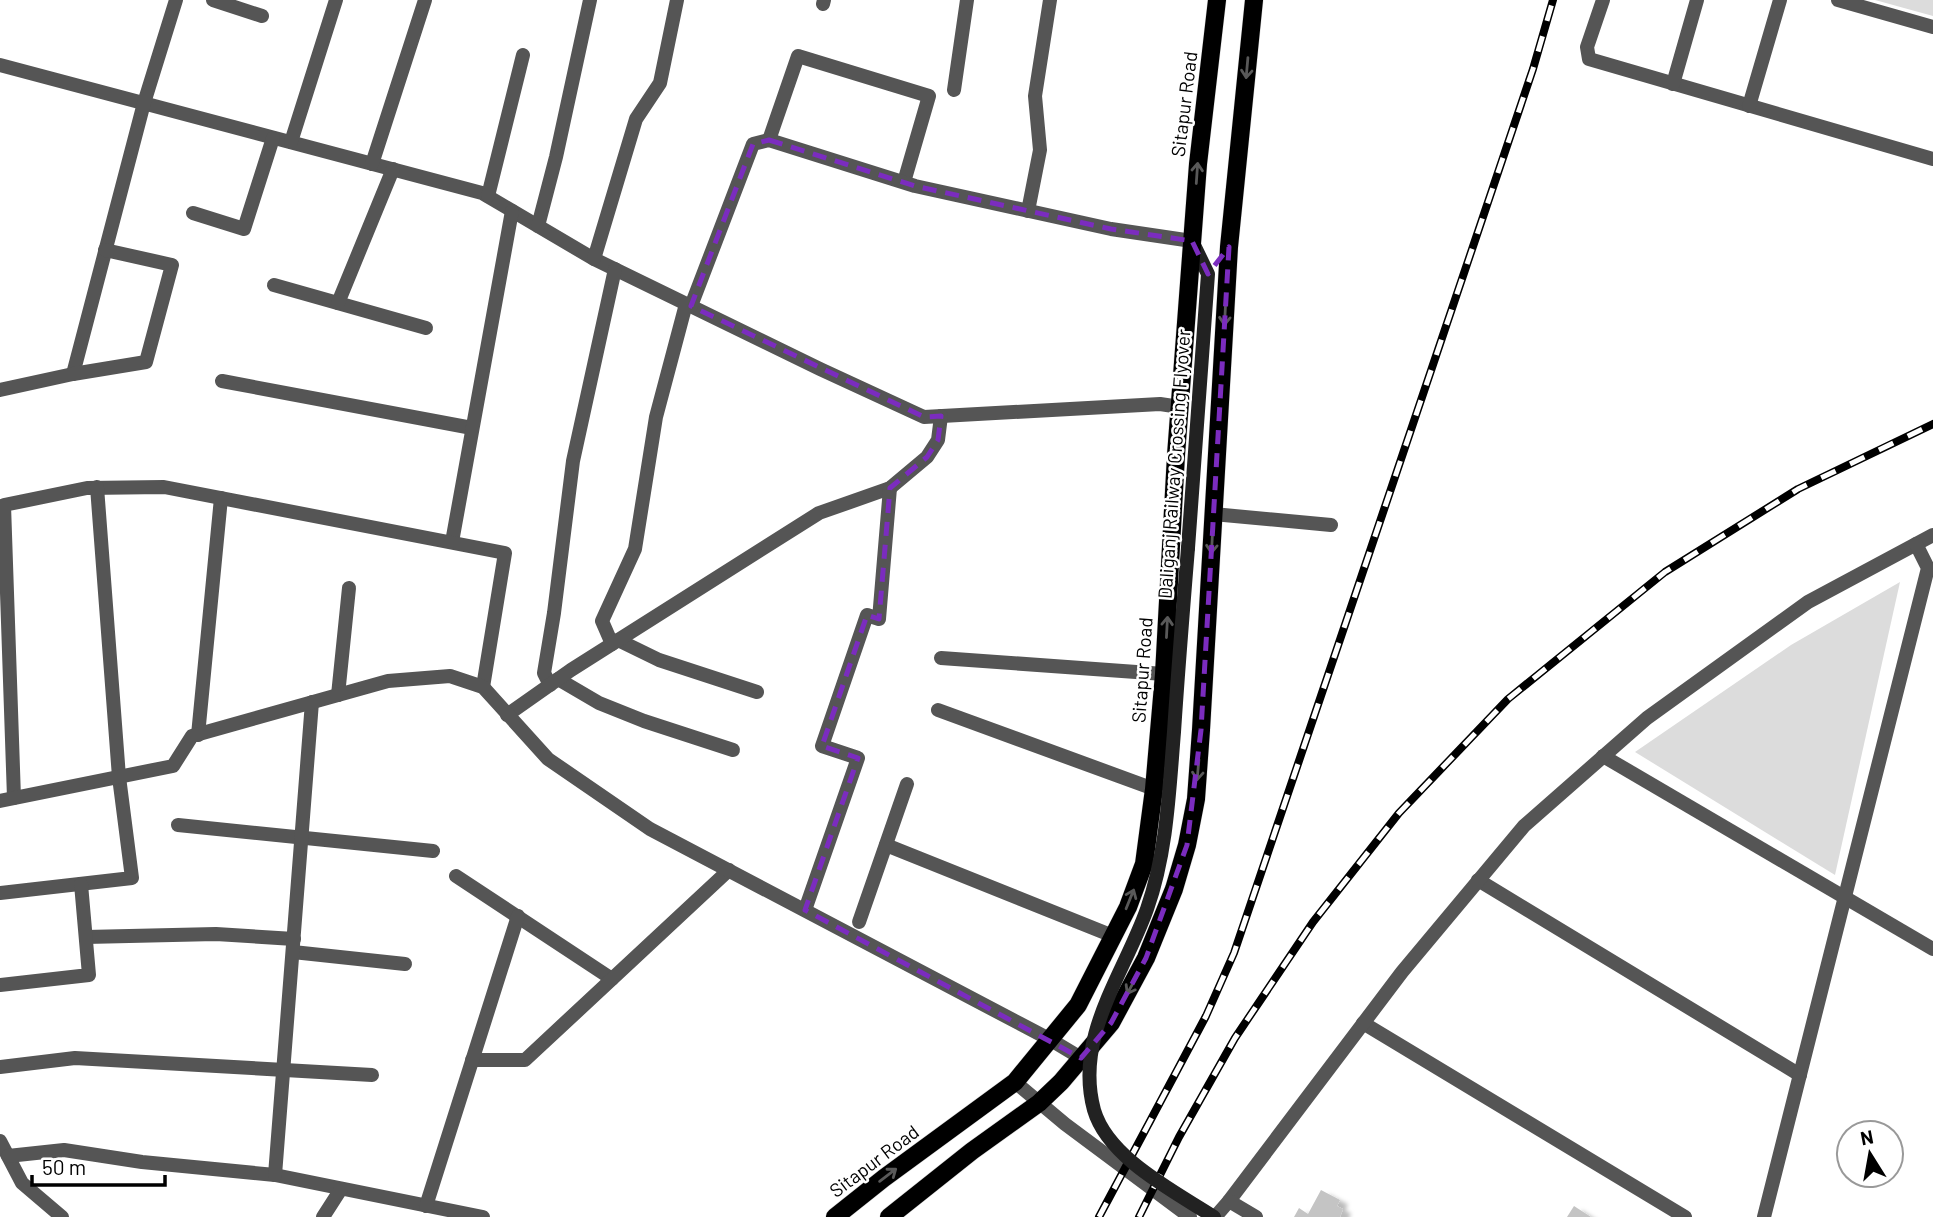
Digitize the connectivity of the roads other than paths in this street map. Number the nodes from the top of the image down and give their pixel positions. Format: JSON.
{"nodes":[{"id":1,"x":176,"y":0,"type":"edge"},
{"id":2,"x":213,"y":0,"type":"edge"},
{"id":3,"x":336,"y":0,"type":"edge"},
{"id":4,"x":425,"y":0,"type":"edge"},
{"id":5,"x":590,"y":0,"type":"edge"},
{"id":6,"x":677,"y":0,"type":"edge"},
{"id":7,"x":967,"y":0,"type":"edge"},
{"id":8,"x":1049,"y":0,"type":"edge"},
{"id":9,"x":1217,"y":0,"type":"edge"},
{"id":10,"x":1254,"y":0,"type":"edge"},
{"id":11,"x":1603,"y":0,"type":"edge"},
{"id":12,"x":1697,"y":0,"type":"edge"},
{"id":13,"x":1780,"y":0,"type":"edge"},
{"id":14,"x":1838,"y":0,"type":"edge"},
{"id":15,"x":1866,"y":4,"type":"edge"},
{"id":16,"x":262,"y":16,"type":"dead end"},
{"id":17,"x":1933,"y":27,"type":"edge"},
{"id":18,"x":523,"y":55,"type":"dead end"},
{"id":19,"x":1,"y":69,"type":"edge"},
{"id":20,"x":1673,"y":83,"type":"junction"},
{"id":21,"x":954,"y":90,"type":"dead end"},
{"id":22,"x":144,"y":103,"type":"junction"},
{"id":23,"x":1749,"y":106,"type":"junction"},
{"id":24,"x":273,"y":138,"type":"junction"},
{"id":25,"x":769,"y":140,"type":"junction"},
{"id":26,"x":291,"y":142,"type":"junction"},
{"id":27,"x":1933,"y":159,"type":"edge"},
{"id":28,"x":372,"y":164,"type":"junction"},
{"id":29,"x":393,"y":169,"type":"junction"},
{"id":30,"x":904,"y":182,"type":"junction"},
{"id":31,"x":488,"y":197,"type":"junction"},
{"id":32,"x":512,"y":211,"type":"junction"},
{"id":33,"x":1028,"y":211,"type":"junction"},
{"id":34,"x":193,"y":214,"type":"dead end"},
{"id":35,"x":538,"y":226,"type":"junction"},
{"id":36,"x":1192,"y":241,"type":"junction"},
{"id":37,"x":1229,"y":247,"type":"junction"},
{"id":38,"x":105,"y":250,"type":"junction"},
{"id":39,"x":594,"y":259,"type":"junction"},
{"id":40,"x":615,"y":269,"type":"junction"},
{"id":41,"x":1208,"y":274,"type":"junction"},
{"id":42,"x":274,"y":285,"type":"dead end"},
{"id":43,"x":338,"y":303,"type":"junction"},
{"id":44,"x":688,"y":305,"type":"junction"},
{"id":45,"x":426,"y":328,"type":"dead end"},
{"id":46,"x":73,"y":374,"type":"junction"},
{"id":47,"x":222,"y":381,"type":"dead end"},
{"id":48,"x":0,"y":390,"type":"edge"},
{"id":49,"x":1180,"y":407,"type":"junction"},
{"id":50,"x":942,"y":416,"type":"junction"},
{"id":51,"x":472,"y":428,"type":"junction"},
{"id":52,"x":97,"y":487,"type":"junction"},
{"id":53,"x":890,"y":488,"type":"junction"},
{"id":54,"x":220,"y":498,"type":"junction"},
{"id":55,"x":1213,"y":514,"type":"junction"},
{"id":56,"x":1331,"y":526,"type":"dead end"},
{"id":57,"x":1933,"y":535,"type":"edge"},
{"id":58,"x":452,"y":542,"type":"junction"},
{"id":59,"x":1916,"y":544,"type":"junction"},
{"id":60,"x":349,"y":588,"type":"dead end"},
{"id":61,"x":615,"y":642,"type":"junction"},
{"id":62,"x":941,"y":658,"type":"dead end"},
{"id":63,"x":1164,"y":674,"type":"junction"},
{"id":64,"x":554,"y":682,"type":"junction"},
{"id":65,"x":483,"y":687,"type":"junction"},
{"id":66,"x":758,"y":692,"type":"dead end"},
{"id":67,"x":338,"y":695,"type":"junction"},
{"id":68,"x":312,"y":702,"type":"junction"},
{"id":69,"x":938,"y":710,"type":"dead end"},
{"id":70,"x":507,"y":715,"type":"junction"},
{"id":71,"x":198,"y":735,"type":"junction"},
{"id":72,"x":733,"y":750,"type":"dead end"},
{"id":73,"x":1603,"y":756,"type":"junction"},
{"id":74,"x":119,"y":777,"type":"junction"},
{"id":75,"x":907,"y":784,"type":"dead end"},
{"id":76,"x":1154,"y":789,"type":"junction"},
{"id":77,"x":7,"y":799,"type":"edge"},
{"id":78,"x":178,"y":825,"type":"dead end"},
{"id":79,"x":302,"y":837,"type":"junction"},
{"id":80,"x":886,"y":845,"type":"junction"},
{"id":81,"x":433,"y":851,"type":"dead end"},
{"id":82,"x":729,"y":870,"type":"junction"},
{"id":83,"x":456,"y":876,"type":"dead end"},
{"id":84,"x":1478,"y":880,"type":"junction"},
{"id":85,"x":81,"y":884,"type":"junction"},
{"id":86,"x":0,"y":893,"type":"edge"},
{"id":87,"x":1845,"y":896,"type":"junction"},
{"id":88,"x":805,"y":910,"type":"junction"},
{"id":89,"x":518,"y":916,"type":"junction"},
{"id":90,"x":859,"y":922,"type":"dead end"},
{"id":91,"x":1113,"y":936,"type":"junction"},
{"id":92,"x":86,"y":937,"type":"junction"},
{"id":93,"x":293,"y":946,"type":"junction"},
{"id":94,"x":1933,"y":949,"type":"edge"},
{"id":95,"x":405,"y":964,"type":"dead end"},
{"id":96,"x":612,"y":979,"type":"junction"},
{"id":97,"x":0,"y":985,"type":"edge"},
{"id":98,"x":1363,"y":1023,"type":"junction"},
{"id":99,"x":1051,"y":1040,"type":"junction"},
{"id":100,"x":1081,"y":1058,"type":"junction"},
{"id":101,"x":472,"y":1060,"type":"junction"},
{"id":102,"x":0,"y":1067,"type":"edge"},
{"id":103,"x":284,"y":1070,"type":"junction"},
{"id":104,"x":372,"y":1075,"type":"dead end"},
{"id":105,"x":1800,"y":1075,"type":"junction"},
{"id":106,"x":1015,"y":1082,"type":"junction"},
{"id":107,"x":1039,"y":1103,"type":"junction"},
{"id":108,"x":0,"y":1141,"type":"edge"},
{"id":109,"x":8,"y":1156,"type":"junction"},
{"id":110,"x":275,"y":1175,"type":"junction"},
{"id":111,"x":341,"y":1189,"type":"junction"},
{"id":112,"x":1229,"y":1201,"type":"junction"},
{"id":113,"x":426,"y":1206,"type":"junction"},
{"id":114,"x":62,"y":1217,"type":"edge"},
{"id":115,"x":323,"y":1217,"type":"edge"},
{"id":116,"x":483,"y":1217,"type":"edge"},
{"id":117,"x":835,"y":1217,"type":"edge"},
{"id":118,"x":889,"y":1217,"type":"edge"},
{"id":119,"x":1189,"y":1217,"type":"edge"},
{"id":120,"x":1214,"y":1217,"type":"edge"},
{"id":121,"x":1255,"y":1217,"type":"edge"},
{"id":122,"x":1685,"y":1217,"type":"edge"},
{"id":123,"x":1764,"y":1217,"type":"edge"}],
"edges":[{"from":1,"to":22,"type":"street"},
{"from":2,"to":16,"type":"street"},
{"from":3,"to":26,"type":"street"},
{"from":4,"to":28,"type":"street"},
{"from":5,"to":35,"type":"street"},
{"from":6,"to":39,"type":"street"},
{"from":7,"to":21,"type":"street"},
{"from":8,"to":33,"type":"street"},
{"from":36,"to":9,"type":"main road","name":"Sitapur Road","one_way":true},
{"from":10,"to":37,"type":"main road","one_way":true},
{"from":11,"to":20,"type":"street"},
{"from":12,"to":20,"type":"street"},
{"from":13,"to":23,"type":"street"},
{"from":14,"to":15,"type":"street"},
{"from":15,"to":17,"type":"street"},
{"from":18,"to":31,"type":"street"},
{"from":19,"to":22,"type":"street"},
{"from":20,"to":23,"type":"street"},
{"from":22,"to":24,"type":"street"},
{"from":22,"to":38,"type":"street"},
{"from":23,"to":27,"type":"street"},
{"from":24,"to":26,"type":"street"},
{"from":24,"to":34,"type":"street"},
{"from":25,"to":30,"type":"street"},
{"from":25,"to":30,"type":"street"},
{"from":25,"to":44,"type":"street"},
{"from":26,"to":28,"type":"street"},
{"from":28,"to":29,"type":"street"},
{"from":29,"to":31,"type":"street"},
{"from":29,"to":43,"type":"street"},
{"from":30,"to":33,"type":"street"},
{"from":31,"to":32,"type":"street"},
{"from":32,"to":35,"type":"street"},
{"from":32,"to":51,"type":"street"},
{"from":33,"to":36,"type":"street"},
{"from":35,"to":39,"type":"street"},
{"from":36,"to":41,"type":"main road"},
{"from":36,"to":49,"type":"main road","name":"Sitapur Road"},
{"from":37,"to":41,"type":"main road"},
{"from":37,"to":55,"type":"main road","one_way":true},
{"from":38,"to":46,"type":"street"},
{"from":38,"to":46,"type":"street"},
{"from":39,"to":40,"type":"street"},
{"from":40,"to":44,"type":"street"},
{"from":40,"to":64,"type":"street"},
{"from":41,"to":120,"type":"main road","name":"Daliganj Railway Crossing Flyover","bridge":true},
{"from":42,"to":43,"type":"street"},
{"from":43,"to":45,"type":"street"},
{"from":44,"to":50,"type":"street"},
{"from":44,"to":61,"type":"street"},
{"from":46,"to":48,"type":"street"},
{"from":47,"to":51,"type":"street"},
{"from":49,"to":50,"type":"street"},
{"from":63,"to":49,"type":"main road","name":"Sitapur Road","one_way":true},
{"from":50,"to":53,"type":"street"},
{"from":51,"to":58,"type":"street"},
{"from":52,"to":54,"type":"street"},
{"from":52,"to":74,"type":"street"},
{"from":52,"to":77,"type":"street"},
{"from":53,"to":61,"type":"street"},
{"from":53,"to":88,"type":"street"},
{"from":54,"to":58,"type":"street"},
{"from":54,"to":71,"type":"street"},
{"from":55,"to":56,"type":"street"},
{"from":55,"to":100,"type":"main road","one_way":true},
{"from":57,"to":59,"type":"street"},
{"from":58,"to":65,"type":"street"},
{"from":59,"to":73,"type":"street"},
{"from":59,"to":87,"type":"street"},
{"from":60,"to":67,"type":"street"},
{"from":61,"to":64,"type":"street"},
{"from":61,"to":66,"type":"street"},
{"from":62,"to":63,"type":"street"},
{"from":63,"to":76,"type":"main road","name":"Sitapur Road"},
{"from":64,"to":70,"type":"street"},
{"from":64,"to":72,"type":"street"},
{"from":65,"to":67,"type":"street"},
{"from":65,"to":70,"type":"street"},
{"from":67,"to":68,"type":"street"},
{"from":68,"to":71,"type":"street"},
{"from":68,"to":79,"type":"street"},
{"from":69,"to":76,"type":"street"},
{"from":70,"to":82,"type":"street"},
{"from":71,"to":74,"type":"street"},
{"from":73,"to":84,"type":"street"},
{"from":73,"to":87,"type":"street"},
{"from":74,"to":77,"type":"street"},
{"from":74,"to":85,"type":"street"},
{"from":75,"to":80,"type":"street"},
{"from":91,"to":76,"type":"main road","name":"Sitapur Road","one_way":true},
{"from":78,"to":79,"type":"street"},
{"from":79,"to":81,"type":"street"},
{"from":79,"to":93,"type":"street"},
{"from":80,"to":90,"type":"street"},
{"from":80,"to":91,"type":"street"},
{"from":82,"to":88,"type":"street"},
{"from":82,"to":96,"type":"street"},
{"from":83,"to":89,"type":"street"},
{"from":84,"to":98,"type":"street"},
{"from":84,"to":105,"type":"street"},
{"from":85,"to":86,"type":"street"},
{"from":85,"to":92,"type":"street"},
{"from":87,"to":94,"type":"street"},
{"from":87,"to":105,"type":"street"},
{"from":88,"to":99,"type":"street"},
{"from":89,"to":96,"type":"street"},
{"from":89,"to":101,"type":"street"},
{"from":91,"to":99,"type":"main road","name":"Sitapur Road"},
{"from":92,"to":93,"type":"street"},
{"from":92,"to":97,"type":"street"},
{"from":93,"to":95,"type":"street"},
{"from":93,"to":103,"type":"street"},
{"from":96,"to":101,"type":"street"},
{"from":98,"to":112,"type":"street"},
{"from":98,"to":122,"type":"street"},
{"from":99,"to":100,"type":"street"},
{"from":99,"to":106,"type":"main road","name":"Sitapur Road"},
{"from":100,"to":107,"type":"main road"},
{"from":101,"to":113,"type":"street"},
{"from":102,"to":103,"type":"street"},
{"from":103,"to":104,"type":"street"},
{"from":103,"to":110,"type":"street"},
{"from":105,"to":123,"type":"street"},
{"from":106,"to":107,"type":"street"},
{"from":117,"to":106,"type":"main road","name":"Sitapur Road","one_way":true},
{"from":107,"to":118,"type":"main road"},
{"from":107,"to":119,"type":"street"},
{"from":108,"to":109,"type":"street"},
{"from":109,"to":110,"type":"street"},
{"from":109,"to":114,"type":"street"},
{"from":110,"to":111,"type":"street"},
{"from":111,"to":113,"type":"street"},
{"from":111,"to":115,"type":"street"},
{"from":112,"to":120,"type":"street"},
{"from":112,"to":121,"type":"street"},
{"from":113,"to":116,"type":"street"}]}
